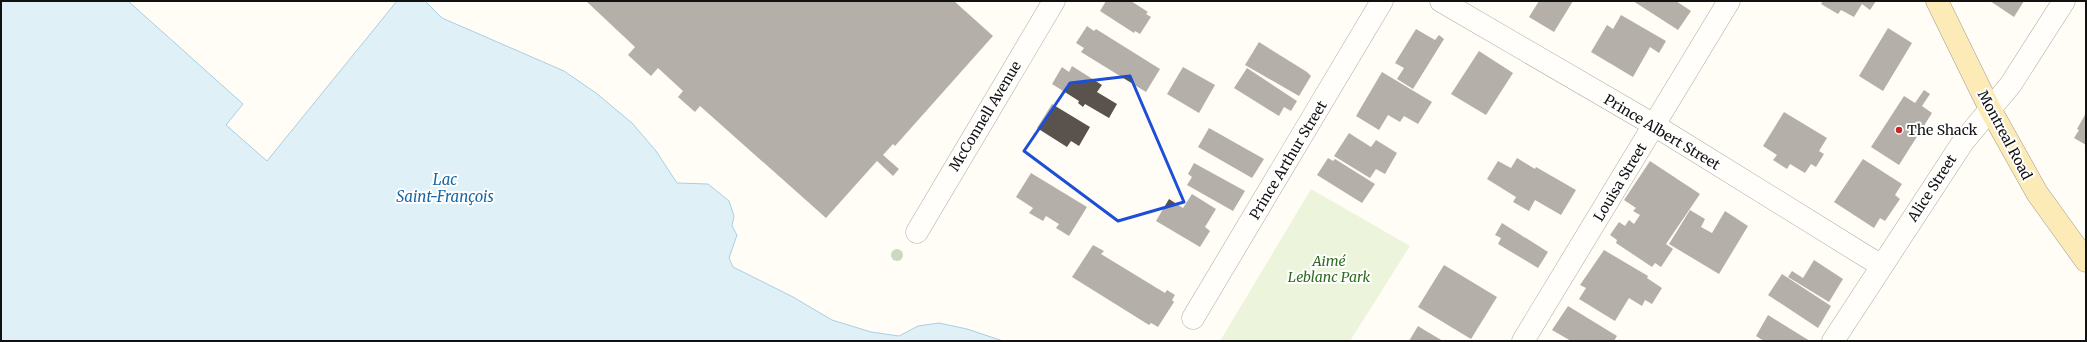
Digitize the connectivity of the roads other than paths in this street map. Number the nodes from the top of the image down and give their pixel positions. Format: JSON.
{"nodes":[{"id":1,"x":1054,"y":1,"type":"edge"},
{"id":2,"x":1382,"y":1,"type":"edge"},
{"id":3,"x":1441,"y":1,"type":"edge"},
{"id":4,"x":1729,"y":1,"type":"edge"},
{"id":5,"x":1937,"y":1,"type":"edge"},
{"id":6,"x":2064,"y":1,"type":"edge"},
{"id":7,"x":1990,"y":109,"type":"junction"},
{"id":8,"x":1654,"y":125,"type":"junction"},
{"id":9,"x":917,"y":232,"type":"dead end"},
{"id":10,"x":2086,"y":261,"type":"edge"},
{"id":11,"x":1882,"y":264,"type":"junction"},
{"id":12,"x":1193,"y":318,"type":"dead end"},
{"id":13,"x":1522,"y":341,"type":"edge"},
{"id":14,"x":1834,"y":341,"type":"edge"}],
"edges":[{"from":1,"to":9,"type":"street","name":"McConnell Avenue"},
{"from":2,"to":12,"type":"street","name":"Prince Arthur Street"},
{"from":3,"to":8,"type":"street","name":"Prince Albert Street"},
{"from":4,"to":8,"type":"street","name":"Louisa Street"},
{"from":5,"to":7,"type":"main road","name":"Montreal Road"},
{"from":6,"to":7,"type":"street","name":"Alice Street"},
{"from":7,"to":10,"type":"main road","name":"Montreal Road"},
{"from":7,"to":11,"type":"street","name":"Alice Street"},
{"from":8,"to":11,"type":"street","name":"Prince Albert Street"},
{"from":8,"to":13,"type":"street","name":"Louisa Street"},
{"from":11,"to":14,"type":"street","name":"Alice Street"}]}
